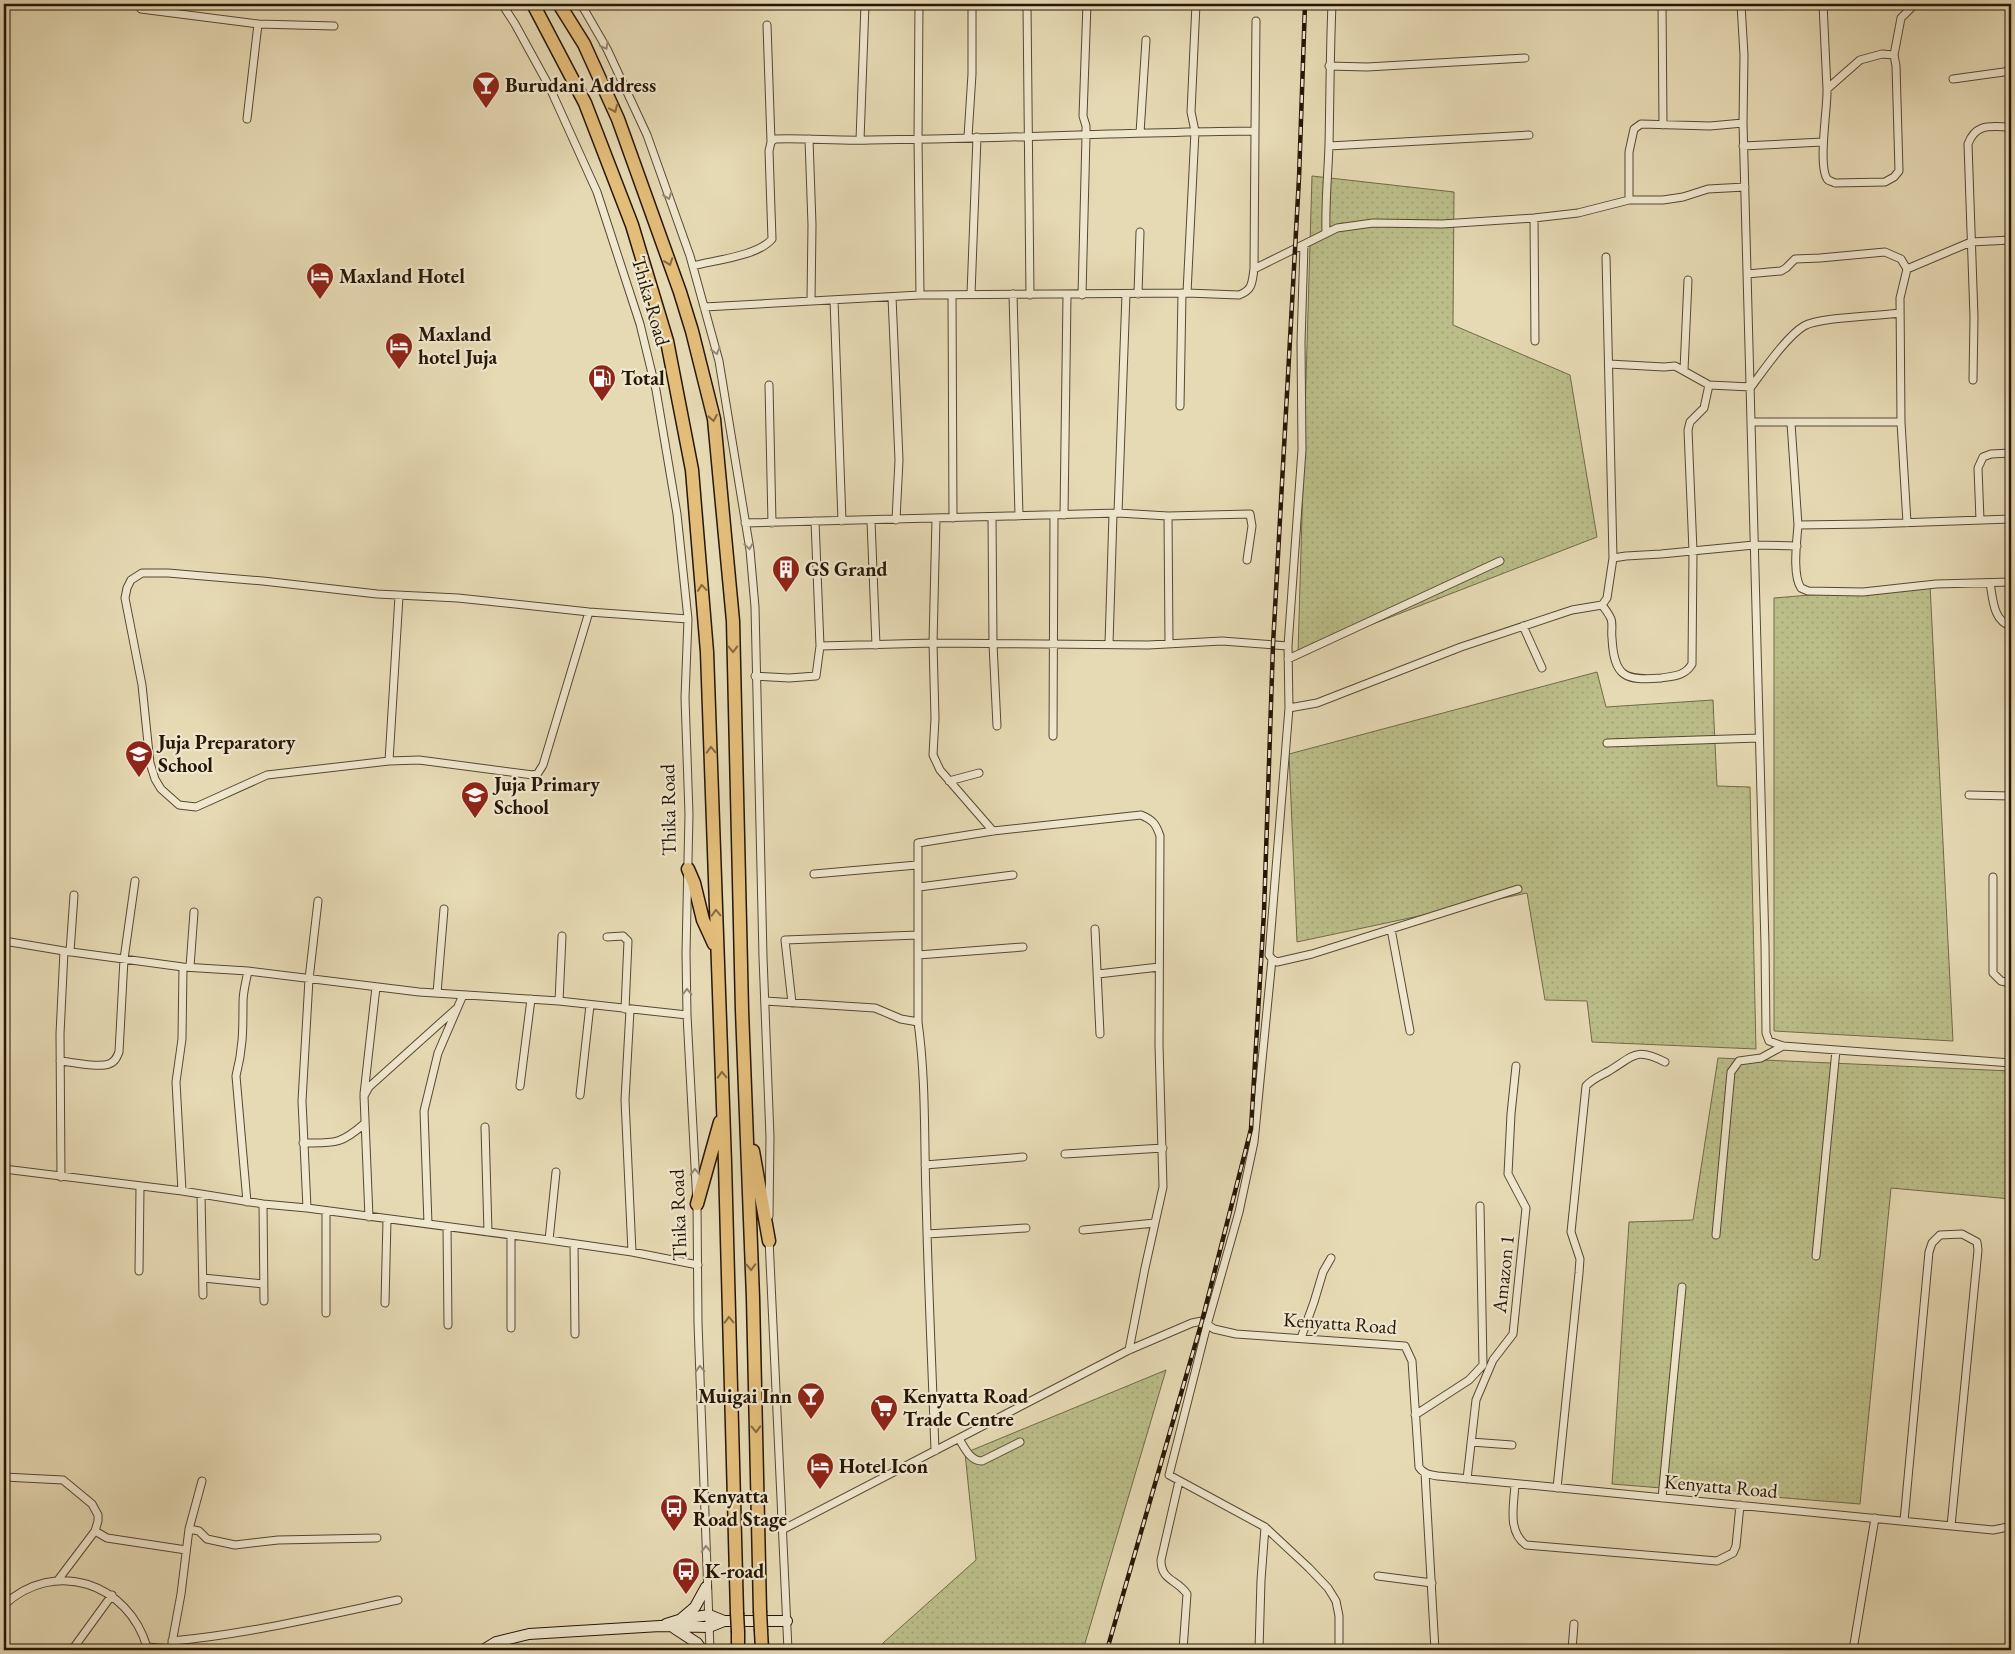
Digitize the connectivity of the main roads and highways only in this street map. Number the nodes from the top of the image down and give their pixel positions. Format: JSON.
{"nodes":[{"id":1,"x":533,"y":4,"type":"edge"},
{"id":2,"x":559,"y":4,"type":"edge"},
{"id":3,"x":688,"y":869,"type":"road end"},
{"id":4,"x":718,"y":951,"type":"junction"},
{"id":5,"x":723,"y":1111,"type":"junction"},
{"id":6,"x":746,"y":1117,"type":"junction"},
{"id":7,"x":697,"y":1204,"type":"road end"},
{"id":8,"x":769,"y":1241,"type":"road end"},
{"id":9,"x":706,"y":1587,"type":"road end"},
{"id":10,"x":724,"y":1621,"type":"junction"},
{"id":11,"x":787,"y":1621,"type":"road end"},
{"id":12,"x":676,"y":1624,"type":"junction"},
{"id":13,"x":483,"y":1650,"type":"edge"},
{"id":14,"x":702,"y":1650,"type":"edge"},
{"id":15,"x":738,"y":1650,"type":"edge"},
{"id":16,"x":762,"y":1650,"type":"edge"}],
"edges":[{"from":4,"to":1,"type":"highway","name":"Thika Road","one_way":true},
{"from":2,"to":6,"type":"highway","name":"Thika Road","one_way":true},
{"from":3,"to":4,"type":"highway"},
{"from":5,"to":4,"type":"highway","name":"Thika Road","one_way":true},
{"from":5,"to":7,"type":"highway"},
{"from":15,"to":5,"type":"highway","name":"Thika Road","one_way":true,"bridge":true},
{"from":6,"to":8,"type":"highway"},
{"from":6,"to":16,"type":"highway","name":"Thika Road","one_way":true,"bridge":true},
{"from":9,"to":12,"type":"main road"},
{"from":10,"to":11,"type":"main road"},
{"from":10,"to":12,"type":"main road"},
{"from":10,"to":12,"type":"main road"},
{"from":12,"to":13,"type":"main road"},
{"from":12,"to":14,"type":"main road"}]}
